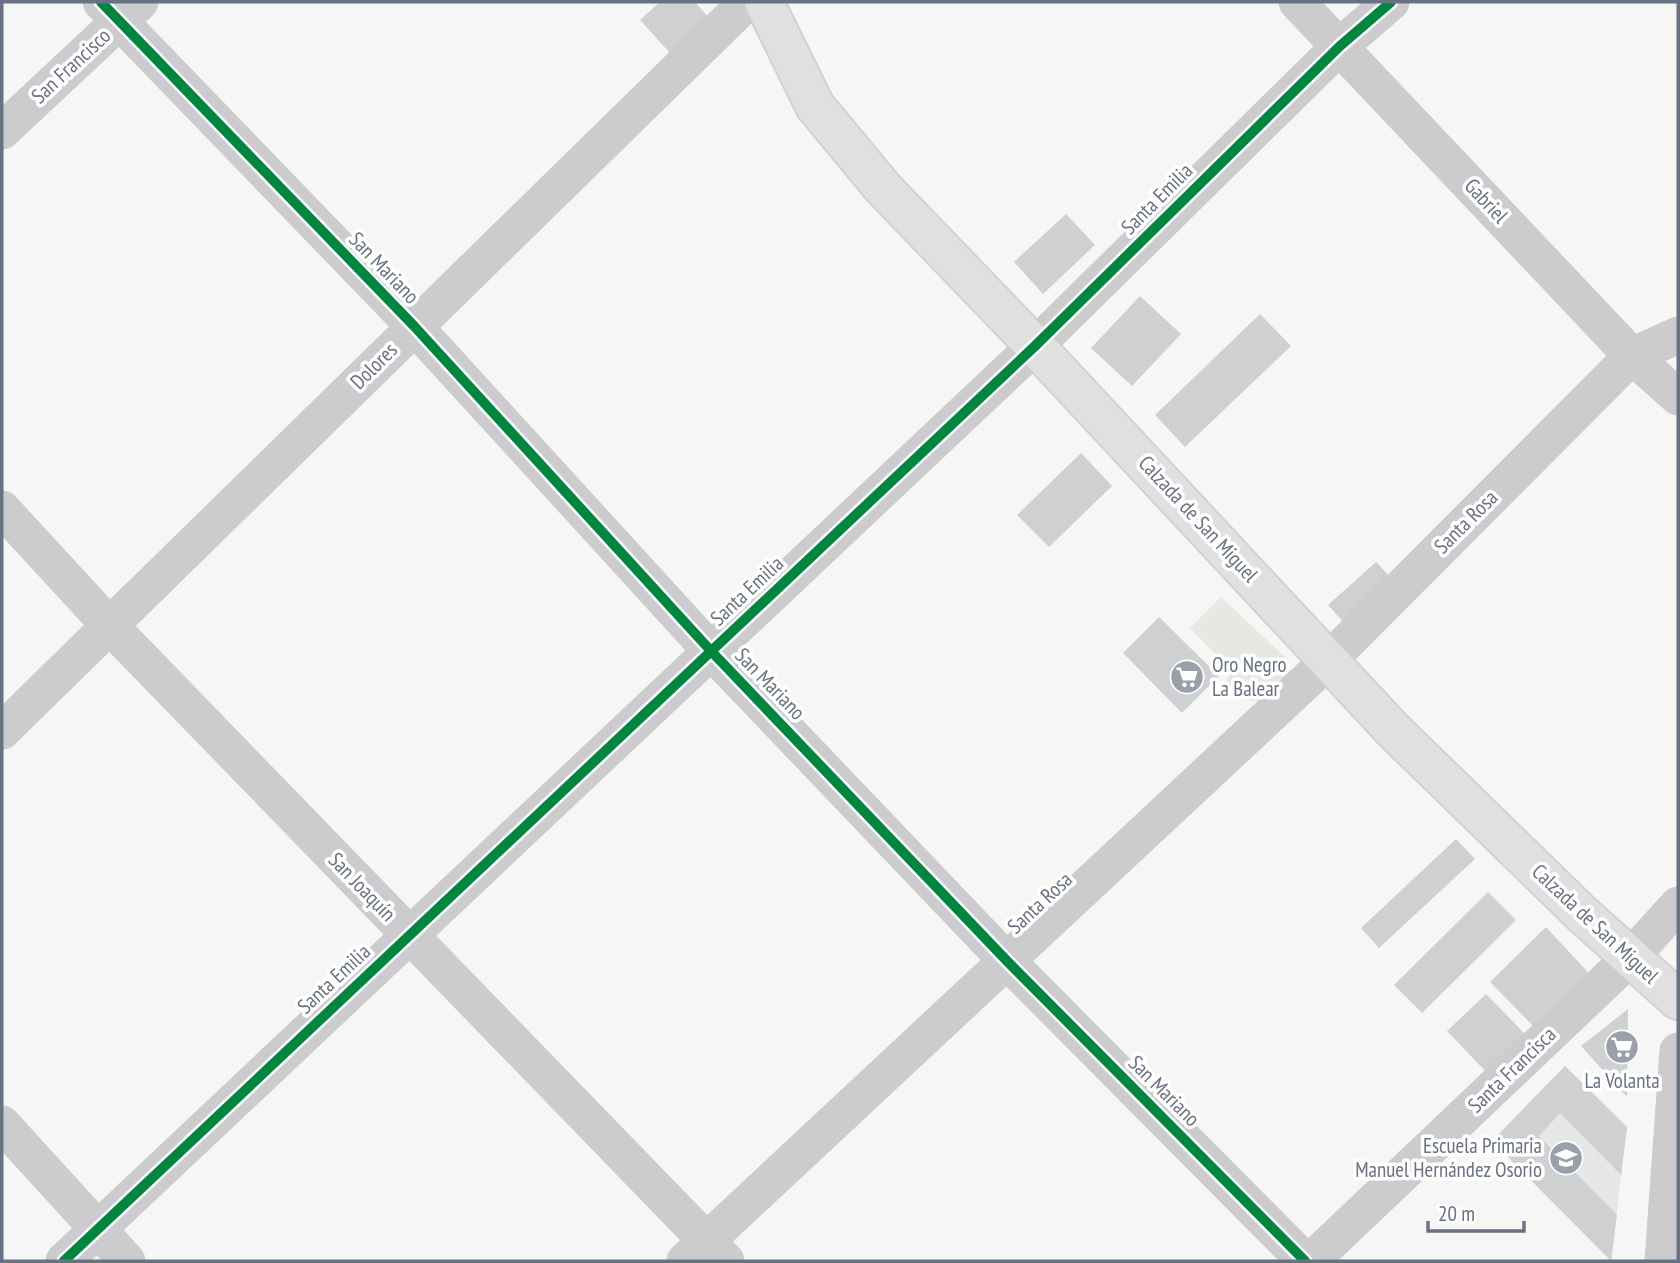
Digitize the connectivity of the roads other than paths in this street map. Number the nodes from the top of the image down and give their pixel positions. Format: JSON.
{"nodes":[{"id":1,"x":747,"y":2,"type":"edge"},
{"id":2,"x":764,"y":2,"type":"edge"},
{"id":3,"x":1297,"y":2,"type":"edge"},
{"id":4,"x":1391,"y":2,"type":"edge"},
{"id":5,"x":121,"y":8,"type":"edge"},
{"id":6,"x":1340,"y":46,"type":"junction"},
{"id":7,"x":2,"y":131,"type":"edge"},
{"id":8,"x":414,"y":326,"type":"junction"},
{"id":9,"x":1678,"y":335,"type":"edge"},
{"id":10,"x":1035,"y":346,"type":"junction"},
{"id":11,"x":1632,"y":356,"type":"junction"},
{"id":12,"x":1678,"y":397,"type":"edge"},
{"id":13,"x":2,"y":509,"type":"edge"},
{"id":14,"x":110,"y":625,"type":"junction"},
{"id":15,"x":711,"y":651,"type":"junction"},
{"id":16,"x":1329,"y":659,"type":"junction"},
{"id":17,"x":2,"y":731,"type":"edge"},
{"id":18,"x":1678,"y":905,"type":"edge"},
{"id":19,"x":409,"y":936,"type":"junction"},
{"id":20,"x":1630,"y":958,"type":"junction"},
{"id":21,"x":1007,"y":961,"type":"junction"},
{"id":22,"x":1678,"y":1000,"type":"edge"},
{"id":23,"x":1678,"y":1051,"type":"edge"},
{"id":24,"x":2,"y":1124,"type":"edge"},
{"id":25,"x":97,"y":1229,"type":"junction"},
{"id":26,"x":706,"y":1254,"type":"edge"},
{"id":27,"x":64,"y":1261,"type":"edge"},
{"id":28,"x":127,"y":1261,"type":"edge"},
{"id":29,"x":1305,"y":1261,"type":"edge"},
{"id":30,"x":1311,"y":1261,"type":"edge"},
{"id":31,"x":1662,"y":1261,"type":"edge"}],
"edges":[{"from":1,"to":8,"type":"street","name":"Dolores"},
{"from":2,"to":10,"type":"main road","name":"Calzada de San Miguel"},
{"from":3,"to":6,"type":"street","name":"Gabriel"},
{"from":4,"to":6,"type":"street","name":"Santa Emilia"},
{"from":5,"to":7,"type":"street","name":"San Francisco"},
{"from":5,"to":8,"type":"street","name":"San Mariano"},
{"from":6,"to":10,"type":"street","name":"Santa Emilia"},
{"from":6,"to":11,"type":"street","name":"Gabriel"},
{"from":8,"to":14,"type":"street","name":"Dolores"},
{"from":8,"to":15,"type":"street","name":"San Mariano"},
{"from":9,"to":11,"type":"street"},
{"from":10,"to":15,"type":"street","name":"Santa Emilia"},
{"from":10,"to":16,"type":"main road","name":"Calzada de San Miguel"},
{"from":11,"to":12,"type":"street","name":"Gabriel"},
{"from":11,"to":16,"type":"street","name":"Santa Rosa"},
{"from":13,"to":14,"type":"street","name":"San Joaquín"},
{"from":14,"to":17,"type":"street","name":"Dolores"},
{"from":14,"to":19,"type":"street","name":"San Joaquín"},
{"from":15,"to":19,"type":"street","name":"Santa Emilia"},
{"from":15,"to":21,"type":"street","name":"San Mariano"},
{"from":16,"to":20,"type":"main road","name":"Calzada de San Miguel"},
{"from":16,"to":21,"type":"street","name":"Santa Rosa"},
{"from":18,"to":20,"type":"street","name":"Santa Francisca"},
{"from":19,"to":25,"type":"street","name":"Santa Emilia"},
{"from":19,"to":26,"type":"street","name":"San Joaquín"},
{"from":20,"to":22,"type":"main road","name":"Calzada de San Miguel"},
{"from":20,"to":30,"type":"street","name":"Santa Francisca"},
{"from":21,"to":26,"type":"street","name":"Santa Rosa"},
{"from":21,"to":29,"type":"street","name":"San Mariano"},
{"from":23,"to":31,"type":"street"},
{"from":24,"to":25,"type":"street"},
{"from":25,"to":27,"type":"street","name":"Santa Emilia"},
{"from":25,"to":28,"type":"street"}]}
